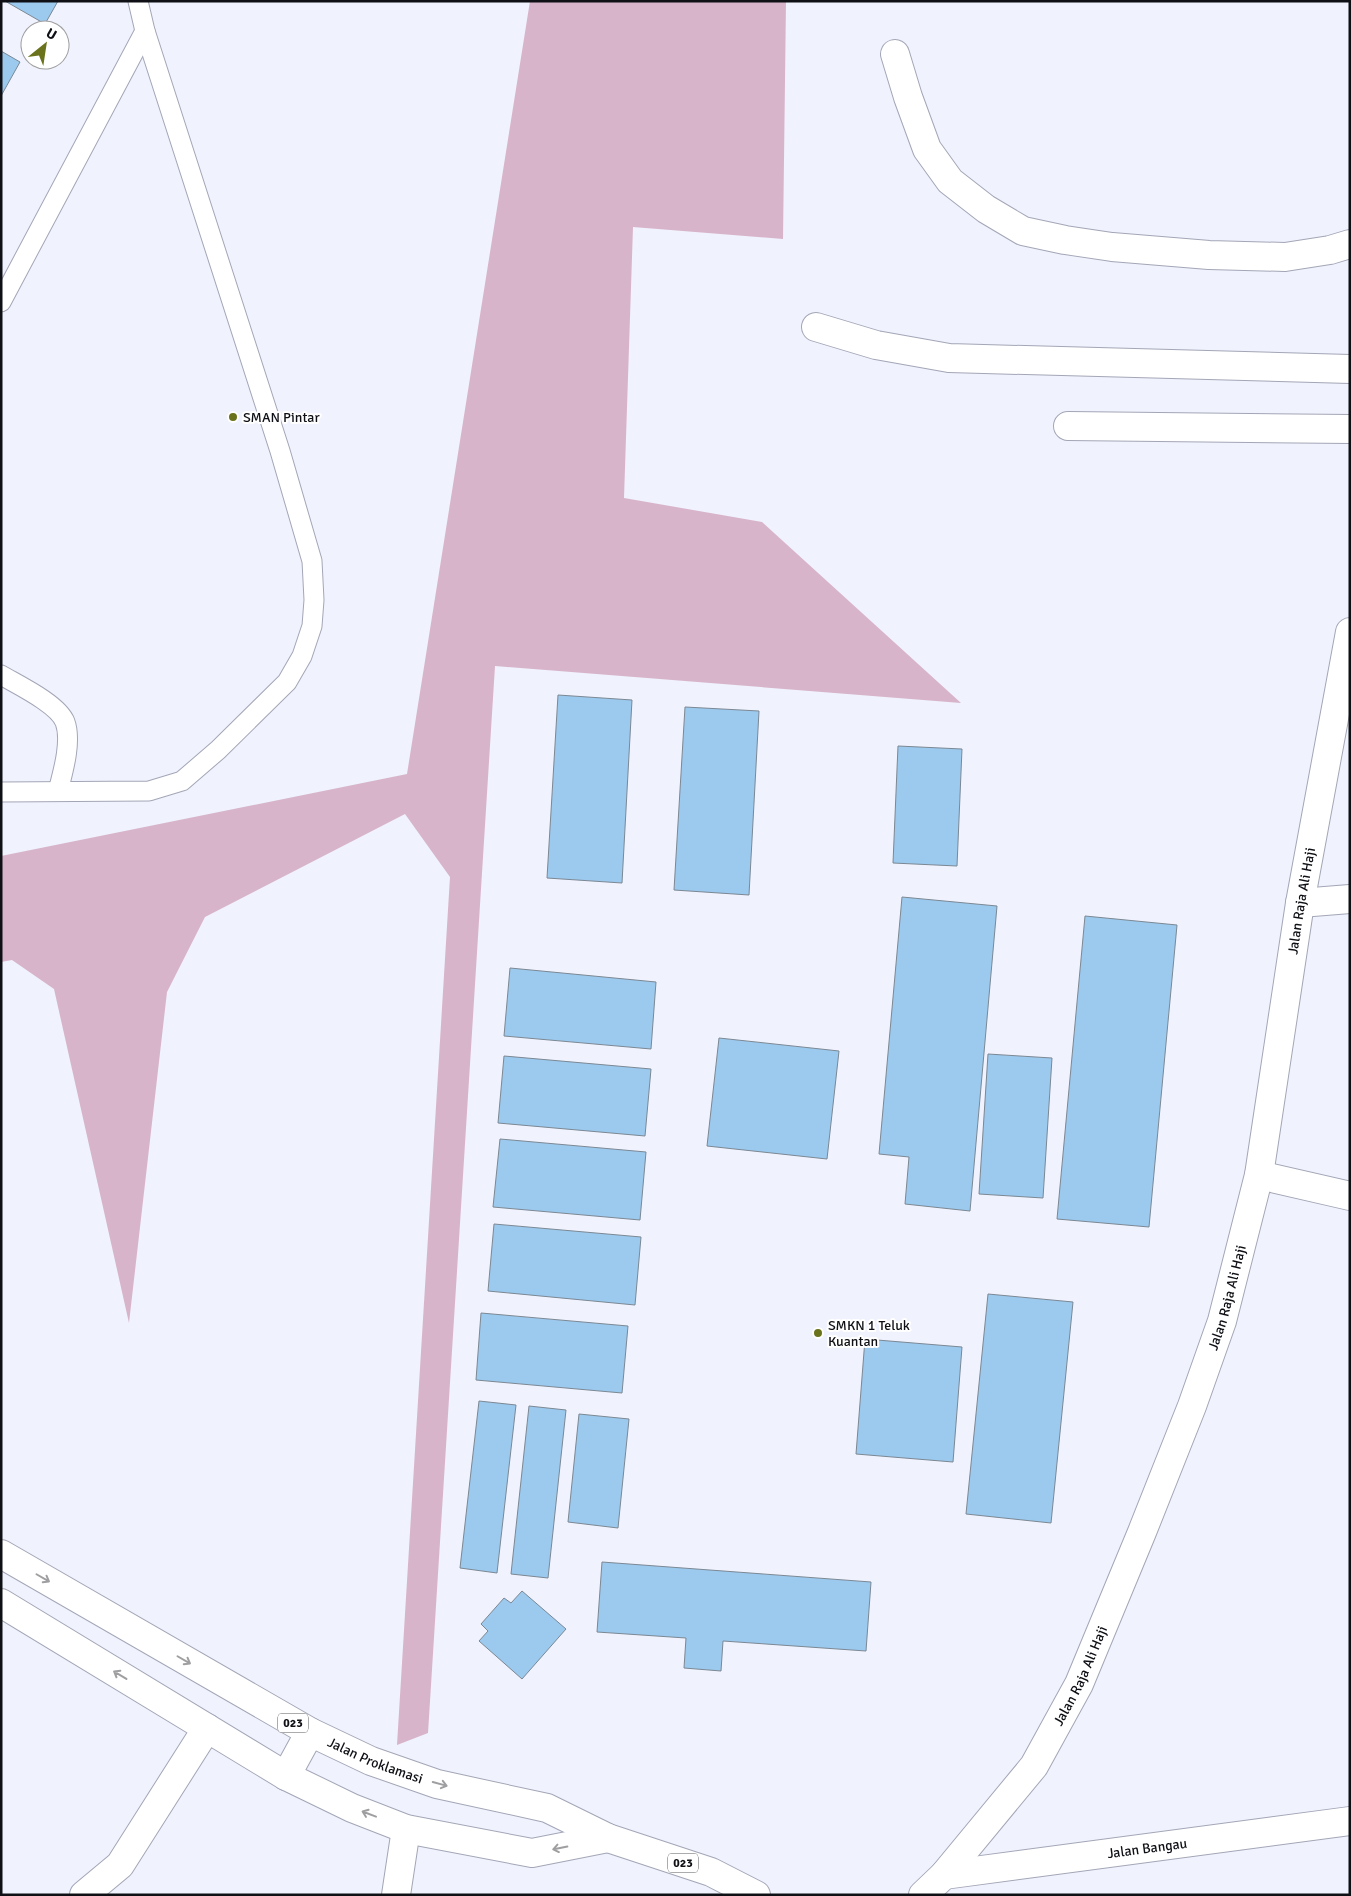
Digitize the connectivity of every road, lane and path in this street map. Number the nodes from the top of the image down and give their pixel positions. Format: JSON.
{"nodes":[{"id":1,"x":138,"y":1,"type":"edge"},
{"id":2,"x":145,"y":31,"type":"junction"},
{"id":3,"x":895,"y":54,"type":"dead end"},
{"id":4,"x":1350,"y":244,"type":"edge"},
{"id":5,"x":1,"y":302,"type":"edge"},
{"id":6,"x":816,"y":327,"type":"dead end"},
{"id":7,"x":1350,"y":369,"type":"edge"},
{"id":8,"x":1068,"y":426,"type":"dead end"},
{"id":9,"x":1350,"y":429,"type":"edge"},
{"id":10,"x":1350,"y":632,"type":"edge"},
{"id":11,"x":1,"y":675,"type":"edge"},
{"id":12,"x":58,"y":791,"type":"junction"},
{"id":13,"x":1,"y":792,"type":"edge"},
{"id":14,"x":1350,"y":899,"type":"edge"},
{"id":15,"x":1300,"y":903,"type":"junction"},
{"id":16,"x":1259,"y":1175,"type":"junction"},
{"id":17,"x":1350,"y":1196,"type":"edge"},
{"id":18,"x":1,"y":1554,"type":"edge"},
{"id":19,"x":1,"y":1604,"type":"edge"},
{"id":20,"x":207,"y":1728,"type":"junction"},
{"id":21,"x":310,"y":1732,"type":"junction"},
{"id":22,"x":286,"y":1776,"type":"junction"},
{"id":23,"x":1350,"y":1821,"type":"edge"},
{"id":24,"x":406,"y":1829,"type":"junction"},
{"id":25,"x":608,"y":1838,"type":"junction"},
{"id":26,"x":120,"y":1865,"type":"junction"},
{"id":27,"x":944,"y":1875,"type":"junction"},
{"id":28,"x":84,"y":1895,"type":"edge"},
{"id":29,"x":116,"y":1895,"type":"edge"},
{"id":30,"x":396,"y":1895,"type":"edge"},
{"id":31,"x":756,"y":1895,"type":"edge"},
{"id":32,"x":924,"y":1895,"type":"edge"}],
"edges":[{"from":1,"to":2,"type":"lane"},
{"from":2,"to":5,"type":"lane"},
{"from":2,"to":12,"type":"lane"},
{"from":3,"to":4,"type":"main road"},
{"from":6,"to":7,"type":"main road"},
{"from":8,"to":9,"type":"main road"},
{"from":10,"to":15,"type":"main road","name":"Jalan Raja Ali Haji"},
{"from":11,"to":12,"type":"lane"},
{"from":12,"to":13,"type":"lane"},
{"from":14,"to":15,"type":"main road"},
{"from":15,"to":16,"type":"main road","name":"Jalan Raja Ali Haji"},
{"from":16,"to":17,"type":"main road"},
{"from":16,"to":27,"type":"main road","name":"Jalan Raja Ali Haji"},
{"from":18,"to":21,"type":"main road","name":"Jalan Proklamasi","number":"023","one_way":true},
{"from":20,"to":19,"type":"main road","one_way":true},
{"from":20,"to":22,"type":"main road"},
{"from":20,"to":26,"type":"main road"},
{"from":21,"to":22,"type":"main road"},
{"from":21,"to":25,"type":"main road","name":"Jalan Proklamasi","number":"023","one_way":true},
{"from":24,"to":22,"type":"main road","one_way":true},
{"from":23,"to":27,"type":"main road","name":"Jalan Bangau"},
{"from":25,"to":24,"type":"main road","one_way":true},
{"from":24,"to":30,"type":"main road"},
{"from":25,"to":31,"type":"main road","name":"Jalan Proklamasi","number":"023"},
{"from":26,"to":28,"type":"main road"},
{"from":26,"to":29,"type":"main road"},
{"from":27,"to":32,"type":"main road","name":"Jalan Raja Ali Haji"}]}
